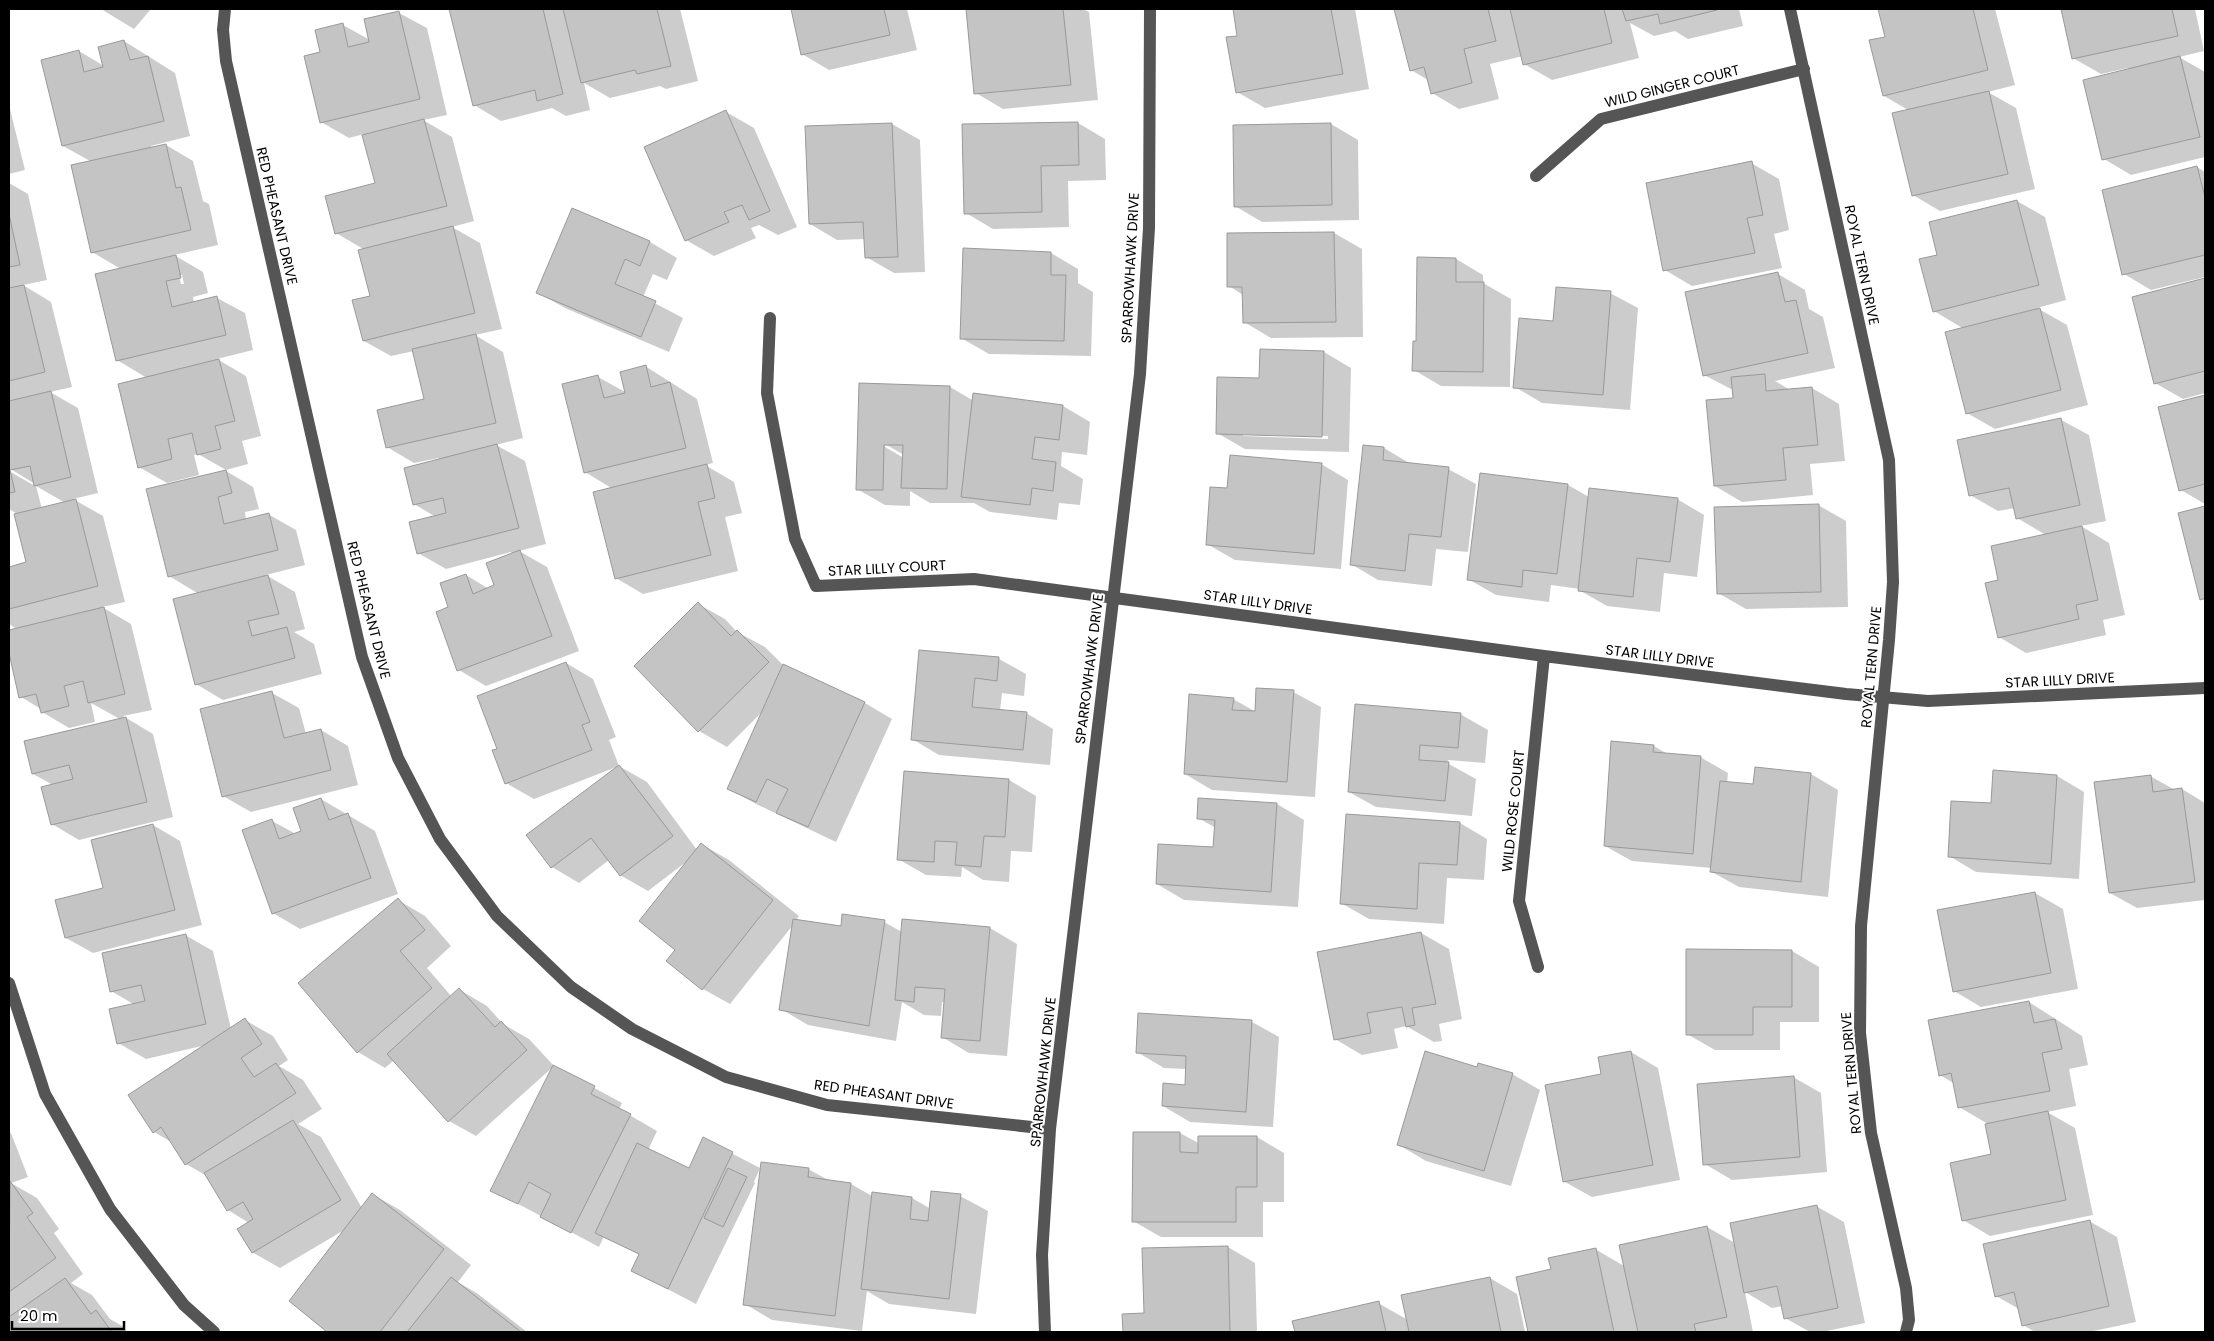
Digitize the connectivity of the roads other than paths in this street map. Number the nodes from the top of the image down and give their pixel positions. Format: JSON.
{"nodes":[{"id":1,"x":225,"y":9,"type":"edge"},
{"id":2,"x":1150,"y":9,"type":"edge"},
{"id":3,"x":1790,"y":9,"type":"edge"},
{"id":4,"x":1804,"y":69,"type":"junction"},
{"id":5,"x":1536,"y":176,"type":"dead end"},
{"id":6,"x":770,"y":318,"type":"dead end"},
{"id":7,"x":1113,"y":598,"type":"junction"},
{"id":8,"x":1544,"y":656,"type":"junction"},
{"id":9,"x":2205,"y":688,"type":"edge"},
{"id":10,"x":1883,"y":697,"type":"junction"},
{"id":11,"x":1538,"y":967,"type":"dead end"},
{"id":12,"x":9,"y":983,"type":"edge"},
{"id":13,"x":1050,"y":1129,"type":"junction"},
{"id":14,"x":214,"y":1332,"type":"edge"},
{"id":15,"x":1045,"y":1332,"type":"edge"},
{"id":16,"x":1906,"y":1332,"type":"edge"}],
"edges":[{"from":1,"to":13,"type":"street","name":"RED PHEASANT DRIVE"},
{"from":2,"to":7,"type":"street","name":"SPARROWHAWK DRIVE"},
{"from":3,"to":4,"type":"street","name":"ROYAL TERN DRIVE"},
{"from":4,"to":5,"type":"street","name":"WILD GINGER COURT"},
{"from":4,"to":10,"type":"street","name":"ROYAL TERN DRIVE"},
{"from":6,"to":7,"type":"street","name":"STAR LILLY COURT"},
{"from":7,"to":8,"type":"street","name":"STAR LILLY DRIVE"},
{"from":7,"to":13,"type":"street","name":"SPARROWHAWK DRIVE"},
{"from":8,"to":10,"type":"street","name":"STAR LILLY DRIVE"},
{"from":8,"to":11,"type":"street","name":"WILD ROSE COURT"},
{"from":9,"to":10,"type":"street","name":"STAR LILLY DRIVE"},
{"from":10,"to":16,"type":"street","name":"ROYAL TERN DRIVE"},
{"from":12,"to":14,"type":"street"},
{"from":13,"to":15,"type":"street","name":"SPARROWHAWK DRIVE"}]}
